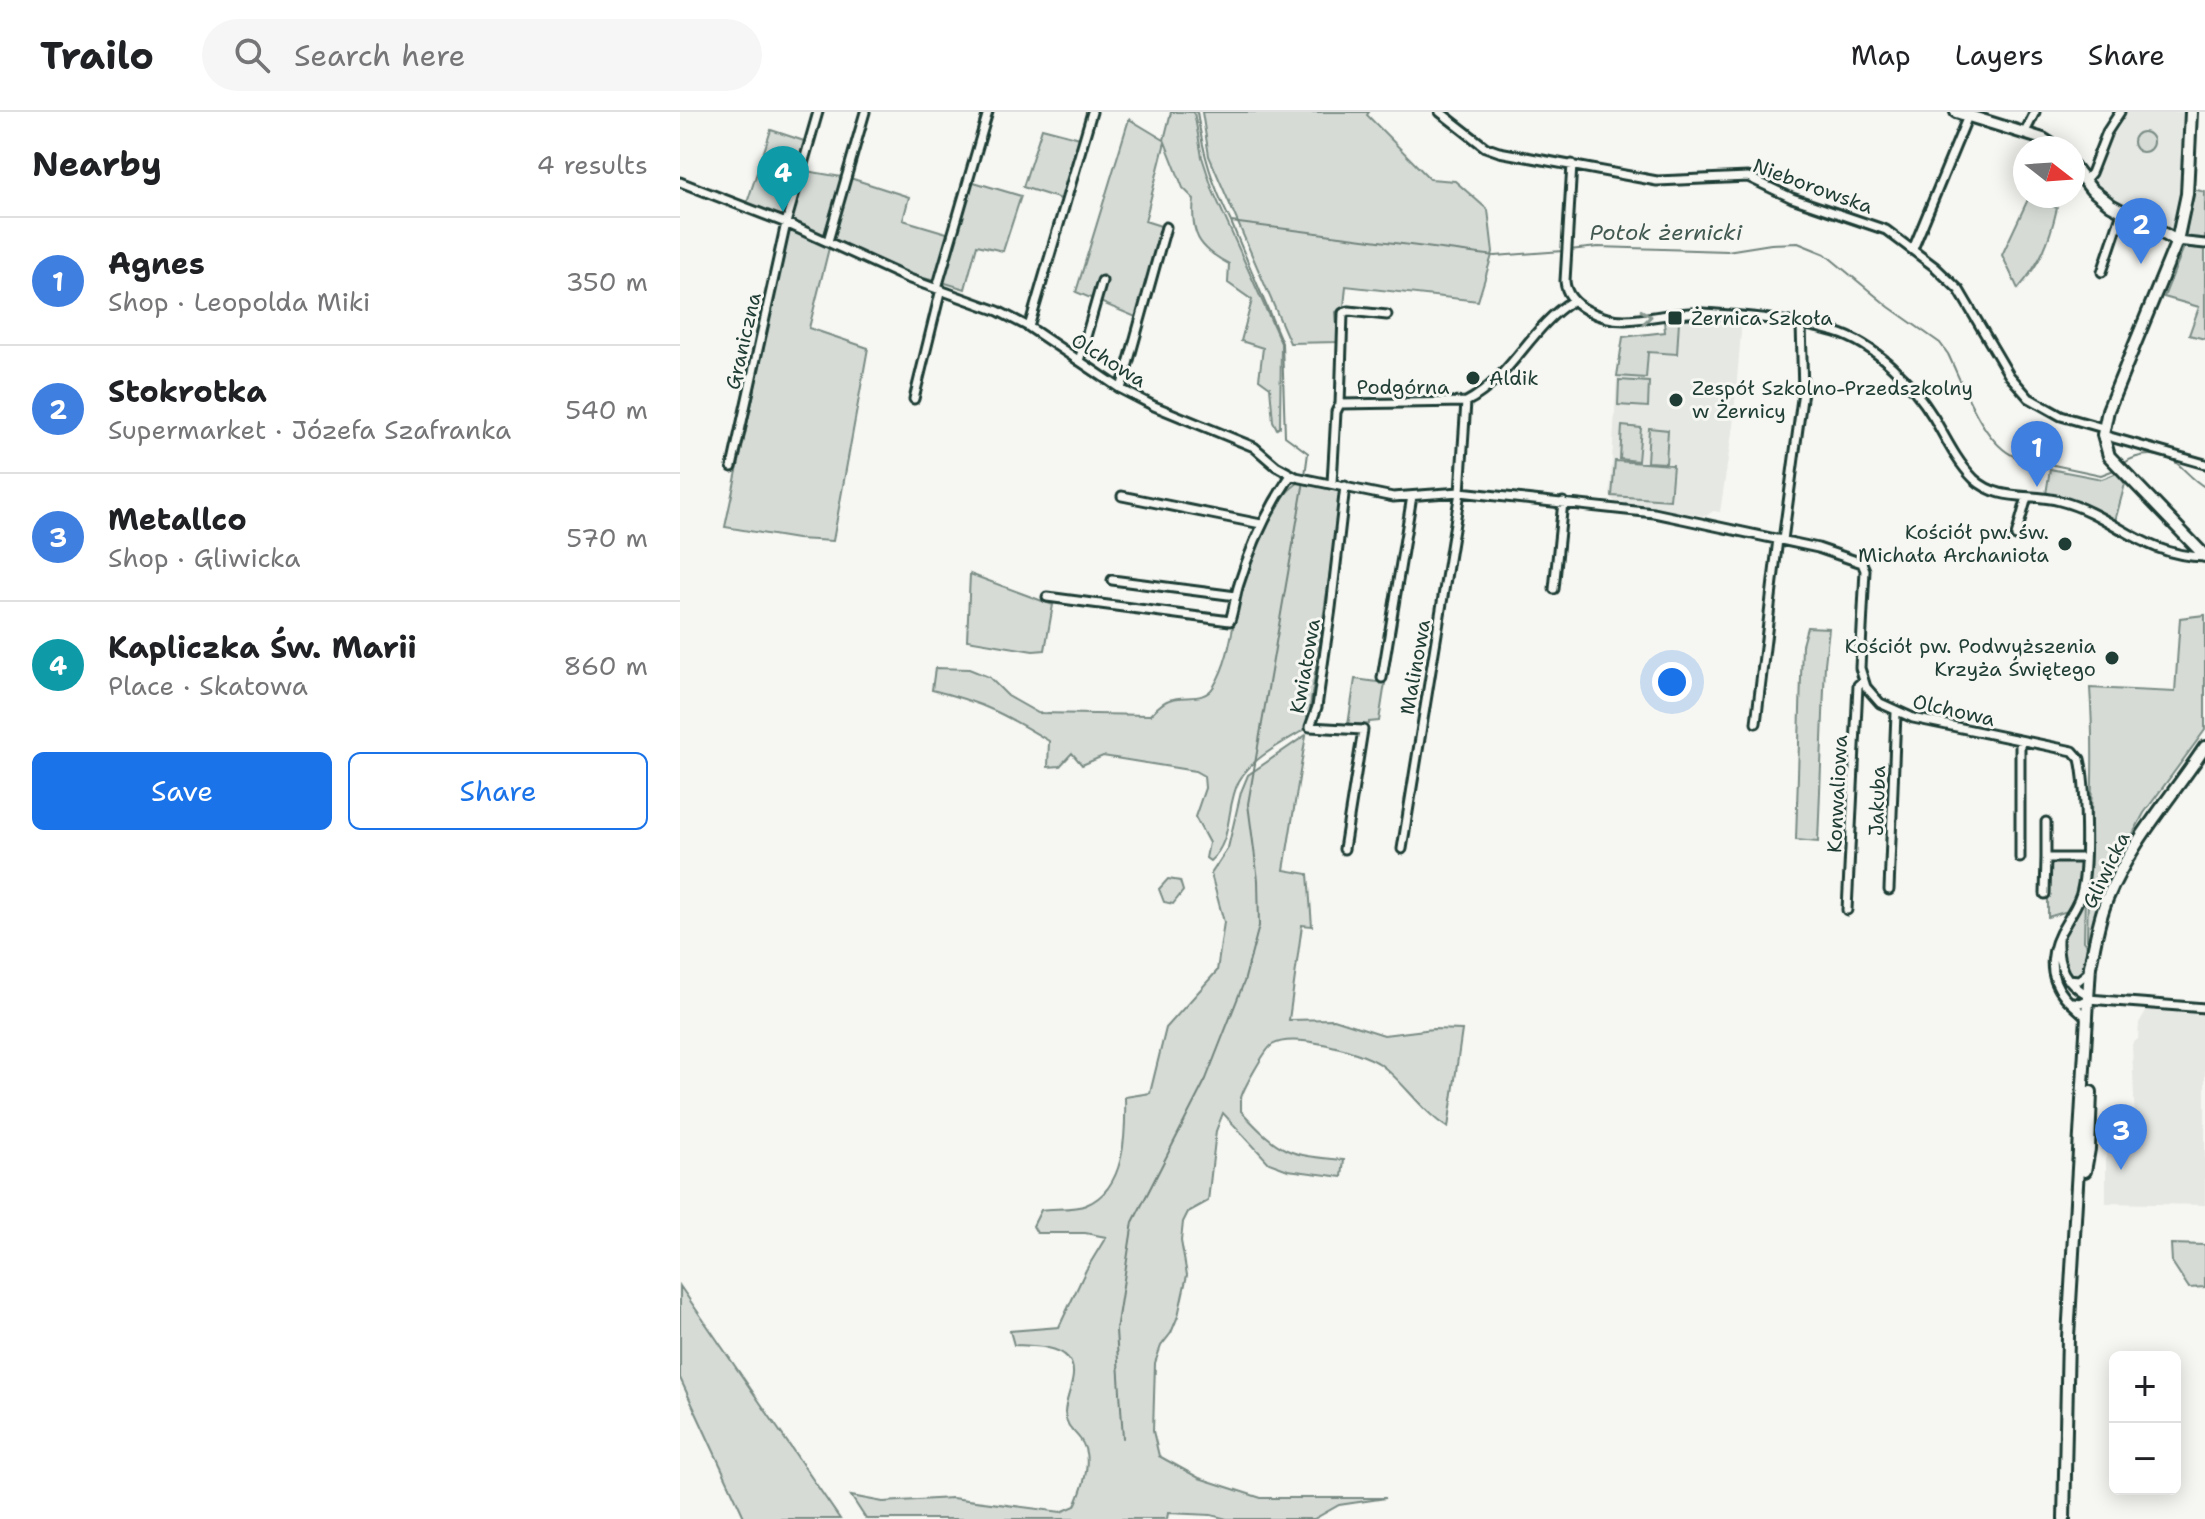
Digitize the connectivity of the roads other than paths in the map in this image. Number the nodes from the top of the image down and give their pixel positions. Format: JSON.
{"nodes":[{"id":1,"x":818,"y":112,"type":"edge"},
{"id":2,"x":865,"y":112,"type":"edge"},
{"id":3,"x":988,"y":112,"type":"edge"},
{"id":4,"x":1092,"y":112,"type":"edge"},
{"id":5,"x":1440,"y":112,"type":"edge"},
{"id":6,"x":1956,"y":112,"type":"edge"},
{"id":7,"x":2035,"y":112,"type":"edge"},
{"id":8,"x":2120,"y":112,"type":"edge"},
{"id":9,"x":2191,"y":112,"type":"edge"},
{"id":10,"x":1968,"y":116,"type":"junction"},
{"id":11,"x":2025,"y":132,"type":"junction"},
{"id":12,"x":2035,"y":136,"type":"edge"},
{"id":13,"x":1572,"y":164,"type":"junction"},
{"id":14,"x":2085,"y":180,"type":"edge"},
{"id":15,"x":680,"y":182,"type":"edge"},
{"id":16,"x":2085,"y":182,"type":"edge"},
{"id":17,"x":2122,"y":212,"type":"junction"},
{"id":18,"x":786,"y":223,"type":"junction"},
{"id":19,"x":1166,"y":227,"type":"dead end"},
{"id":20,"x":828,"y":241,"type":"junction"},
{"id":21,"x":2177,"y":241,"type":"junction"},
{"id":22,"x":2205,"y":244,"type":"edge"},
{"id":23,"x":1913,"y":249,"type":"junction"},
{"id":24,"x":2102,"y":272,"type":"dead end"},
{"id":25,"x":1102,"y":281,"type":"dead end"},
{"id":26,"x":939,"y":288,"type":"junction"},
{"id":27,"x":1572,"y":301,"type":"junction"},
{"id":28,"x":1387,"y":315,"type":"dead end"},
{"id":29,"x":1801,"y":325,"type":"junction"},
{"id":30,"x":1029,"y":327,"type":"junction"},
{"id":31,"x":1079,"y":361,"type":"junction"},
{"id":32,"x":1121,"y":389,"type":"junction"},
{"id":33,"x":914,"y":399,"type":"dead end"},
{"id":34,"x":1466,"y":402,"type":"junction"},
{"id":35,"x":1340,"y":404,"type":"junction"},
{"id":36,"x":2103,"y":431,"type":"junction"},
{"id":37,"x":2205,"y":464,"type":"edge"},
{"id":38,"x":732,"y":467,"type":"dead end"},
{"id":39,"x":1291,"y":475,"type":"junction"},
{"id":40,"x":1332,"y":483,"type":"junction"},
{"id":41,"x":1345,"y":486,"type":"junction"},
{"id":42,"x":1460,"y":492,"type":"junction"},
{"id":43,"x":1122,"y":496,"type":"dead end"},
{"id":44,"x":1412,"y":496,"type":"junction"},
{"id":45,"x":2027,"y":497,"type":"junction"},
{"id":46,"x":1563,"y":502,"type":"junction"},
{"id":47,"x":1261,"y":524,"type":"junction"},
{"id":48,"x":2016,"y":536,"type":"dead end"},
{"id":49,"x":1780,"y":539,"type":"junction"},
{"id":50,"x":2205,"y":557,"type":"edge"},
{"id":51,"x":1112,"y":580,"type":"dead end"},
{"id":52,"x":1554,"y":589,"type":"dead end"},
{"id":53,"x":1236,"y":596,"type":"junction"},
{"id":54,"x":1047,"y":597,"type":"dead end"},
{"id":55,"x":1382,"y":678,"type":"dead end"},
{"id":56,"x":1863,"y":681,"type":"junction"},
{"id":57,"x":1896,"y":713,"type":"junction"},
{"id":58,"x":1756,"y":723,"type":"dead end"},
{"id":59,"x":2020,"y":741,"type":"junction"},
{"id":60,"x":2205,"y":747,"type":"edge"},
{"id":61,"x":2046,"y":822,"type":"dead end"},
{"id":62,"x":1344,"y":849,"type":"dead end"},
{"id":63,"x":1402,"y":849,"type":"dead end"},
{"id":64,"x":2020,"y":858,"type":"dead end"},
{"id":65,"x":2046,"y":858,"type":"junction"},
{"id":66,"x":2084,"y":858,"type":"junction"},
{"id":67,"x":1889,"y":890,"type":"dead end"},
{"id":68,"x":2045,"y":894,"type":"dead end"},
{"id":69,"x":1847,"y":910,"type":"dead end"},
{"id":70,"x":2059,"y":934,"type":"junction"},
{"id":71,"x":2090,"y":971,"type":"junction"},
{"id":72,"x":2066,"y":979,"type":"junction"},
{"id":73,"x":2088,"y":997,"type":"junction"},
{"id":74,"x":2070,"y":1002,"type":"junction"},
{"id":75,"x":2205,"y":1008,"type":"edge"},
{"id":76,"x":2088,"y":1024,"type":"junction"},
{"id":77,"x":2064,"y":1519,"type":"edge"}],
"edges":[{"from":1,"to":18,"type":"street","name":"Graniczna"},
{"from":2,"to":20,"type":"street"},
{"from":3,"to":26,"type":"street"},
{"from":4,"to":30,"type":"street"},
{"from":5,"to":13,"type":"street","name":"Nieborowska"},
{"from":6,"to":10,"type":"street"},
{"from":7,"to":11,"type":"street"},
{"from":8,"to":14,"type":"street"},
{"from":9,"to":21,"type":"street"},
{"from":10,"to":11,"type":"street"},
{"from":10,"to":23,"type":"street"},
{"from":11,"to":12,"type":"street"},
{"from":13,"to":23,"type":"street","name":"Nieborowska"},
{"from":13,"to":27,"type":"street"},
{"from":15,"to":18,"type":"street","name":"Olchowa"},
{"from":16,"to":17,"type":"street"},
{"from":17,"to":21,"type":"street"},
{"from":17,"to":24,"type":"street"},
{"from":18,"to":20,"type":"street","name":"Olchowa"},
{"from":18,"to":38,"type":"street","name":"Graniczna"},
{"from":19,"to":32,"type":"street"},
{"from":20,"to":26,"type":"street","name":"Olchowa"},
{"from":21,"to":22,"type":"street"},
{"from":21,"to":36,"type":"street"},
{"from":23,"to":36,"type":"street","name":"Nieborowska"},
{"from":25,"to":31,"type":"street"},
{"from":26,"to":30,"type":"street","name":"Olchowa"},
{"from":26,"to":33,"type":"street"},
{"from":27,"to":29,"type":"street","one_way":true},
{"from":27,"to":34,"type":"street","name":"Podgórna"},
{"from":28,"to":35,"type":"street","name":"Podgórna"},
{"from":29,"to":45,"type":"street"},
{"from":29,"to":49,"type":"street"},
{"from":30,"to":31,"type":"street","name":"Olchowa"},
{"from":31,"to":32,"type":"street","name":"Olchowa"},
{"from":32,"to":39,"type":"street","name":"Olchowa"},
{"from":34,"to":35,"type":"street","name":"Podgórna"},
{"from":34,"to":42,"type":"street","name":"Podgórna"},
{"from":35,"to":40,"type":"street","name":"Podgórna"},
{"from":36,"to":37,"type":"street","name":"Nieborowska"},
{"from":36,"to":50,"type":"street"},
{"from":39,"to":40,"type":"street","name":"Olchowa"},
{"from":39,"to":47,"type":"street"},
{"from":40,"to":41,"type":"street","name":"Olchowa"},
{"from":41,"to":44,"type":"street","name":"Olchowa"},
{"from":41,"to":62,"type":"street","name":"Kwiatowa"},
{"from":42,"to":44,"type":"street","name":"Olchowa"},
{"from":42,"to":46,"type":"street","name":"Olchowa"},
{"from":42,"to":63,"type":"street","name":"Malinowa"},
{"from":43,"to":47,"type":"street"},
{"from":44,"to":55,"type":"street"},
{"from":45,"to":48,"type":"street"},
{"from":45,"to":50,"type":"street"},
{"from":46,"to":49,"type":"street","name":"Olchowa"},
{"from":46,"to":52,"type":"street"},
{"from":47,"to":53,"type":"street"},
{"from":49,"to":56,"type":"street","name":"Olchowa"},
{"from":49,"to":58,"type":"street"},
{"from":51,"to":53,"type":"street"},
{"from":53,"to":54,"type":"street"},
{"from":56,"to":57,"type":"street","name":"Olchowa"},
{"from":56,"to":69,"type":"street","name":"Konwaliowa"},
{"from":57,"to":59,"type":"street","name":"Olchowa"},
{"from":57,"to":67,"type":"street","name":"Jakuba"},
{"from":59,"to":64,"type":"street","name":"Olchowa"},
{"from":59,"to":66,"type":"street","name":"Olchowa"},
{"from":60,"to":71,"type":"street","name":"Gliwicka"},
{"from":61,"to":65,"type":"street"},
{"from":65,"to":66,"type":"street"},
{"from":65,"to":68,"type":"street"},
{"from":66,"to":70,"type":"street","name":"Olchowa"},
{"from":70,"to":72,"type":"street"},
{"from":70,"to":74,"type":"street","name":"Olchowa"},
{"from":71,"to":72,"type":"street"},
{"from":71,"to":73,"type":"street","name":"Gliwicka"},
{"from":72,"to":73,"type":"street"},
{"from":73,"to":74,"type":"street"},
{"from":73,"to":75,"type":"street"},
{"from":73,"to":76,"type":"street","name":"Gliwicka"},
{"from":74,"to":76,"type":"street","name":"Olchowa"},
{"from":76,"to":77,"type":"street","name":"Gliwicka"}]}
